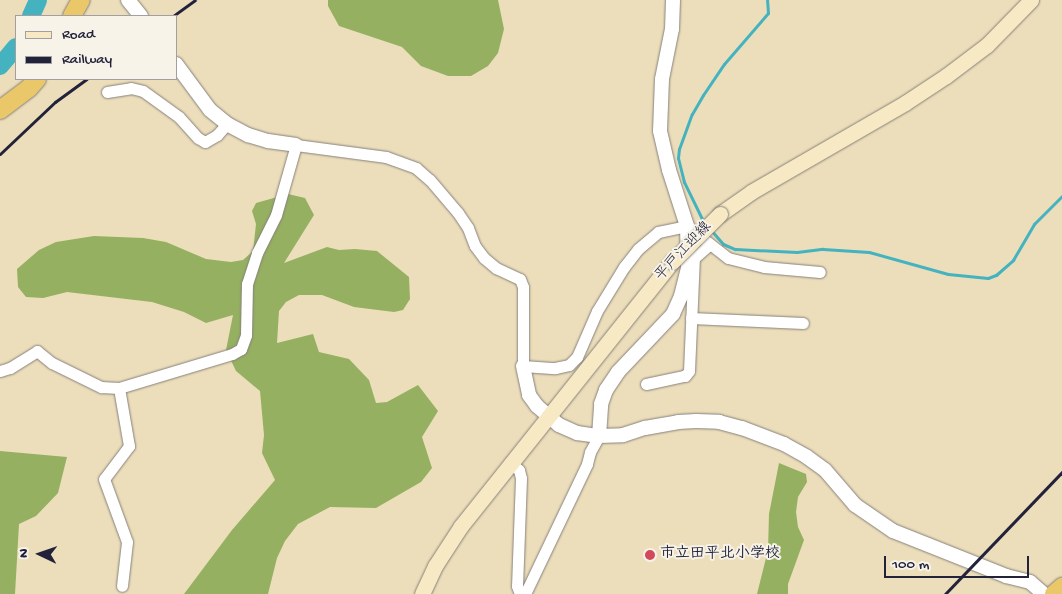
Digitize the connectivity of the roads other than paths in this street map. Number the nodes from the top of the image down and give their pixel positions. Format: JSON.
{"nodes":[{"id":1,"x":81,"y":0,"type":"edge"},
{"id":2,"x":128,"y":0,"type":"edge"},
{"id":3,"x":673,"y":0,"type":"edge"},
{"id":4,"x":1031,"y":0,"type":"edge"},
{"id":5,"x":73,"y":15,"type":"edge"},
{"id":6,"x":140,"y":15,"type":"edge"},
{"id":7,"x":178,"y":67,"type":"edge"},
{"id":8,"x":36,"y":80,"type":"edge"},
{"id":9,"x":107,"y":92,"type":"dead end"},
{"id":10,"x":0,"y":110,"type":"edge"},
{"id":11,"x":227,"y":124,"type":"junction"},
{"id":12,"x":296,"y":145,"type":"junction"},
{"id":13,"x":687,"y":226,"type":"junction"},
{"id":14,"x":710,"y":244,"type":"junction"},
{"id":15,"x":820,"y":272,"type":"dead end"},
{"id":16,"x":691,"y":318,"type":"junction"},
{"id":17,"x":803,"y":323,"type":"dead end"},
{"id":18,"x":524,"y":366,"type":"junction"},
{"id":19,"x":0,"y":371,"type":"edge"},
{"id":20,"x":646,"y":384,"type":"dead end"},
{"id":21,"x":119,"y":388,"type":"junction"},
{"id":22,"x":547,"y":416,"type":"junction"},
{"id":23,"x":599,"y":436,"type":"junction"},
{"id":24,"x":510,"y":462,"type":"junction"},
{"id":25,"x":122,"y":586,"type":"dead end"},
{"id":26,"x":1062,"y":587,"type":"edge"},
{"id":27,"x":422,"y":594,"type":"edge"},
{"id":28,"x":520,"y":594,"type":"edge"},
{"id":29,"x":525,"y":594,"type":"edge"},
{"id":30,"x":1044,"y":594,"type":"edge"},
{"id":31,"x":1054,"y":594,"type":"edge"}],
"edges":[{"from":1,"to":5,"type":"highway"},
{"from":2,"to":6,"type":"street"},
{"from":3,"to":13,"type":"street"},
{"from":4,"to":22,"type":"main road","name":"平戸江迎線","bridge":true},
{"from":7,"to":11,"type":"street"},
{"from":8,"to":10,"type":"highway"},
{"from":9,"to":11,"type":"street"},
{"from":11,"to":12,"type":"street"},
{"from":12,"to":18,"type":"street"},
{"from":12,"to":21,"type":"street"},
{"from":13,"to":14,"type":"street"},
{"from":13,"to":18,"type":"street"},
{"from":13,"to":23,"type":"street"},
{"from":14,"to":15,"type":"street"},
{"from":14,"to":16,"type":"street"},
{"from":16,"to":17,"type":"street"},
{"from":16,"to":20,"type":"street"},
{"from":18,"to":22,"type":"street"},
{"from":19,"to":21,"type":"street"},
{"from":21,"to":25,"type":"street"},
{"from":22,"to":23,"type":"street"},
{"from":22,"to":24,"type":"main road","name":"平戸江迎線"},
{"from":23,"to":29,"type":"street"},
{"from":23,"to":30,"type":"street"},
{"from":24,"to":27,"type":"main road","name":"平戸江迎線"},
{"from":24,"to":28,"type":"street"},
{"from":26,"to":31,"type":"highway"}]}
